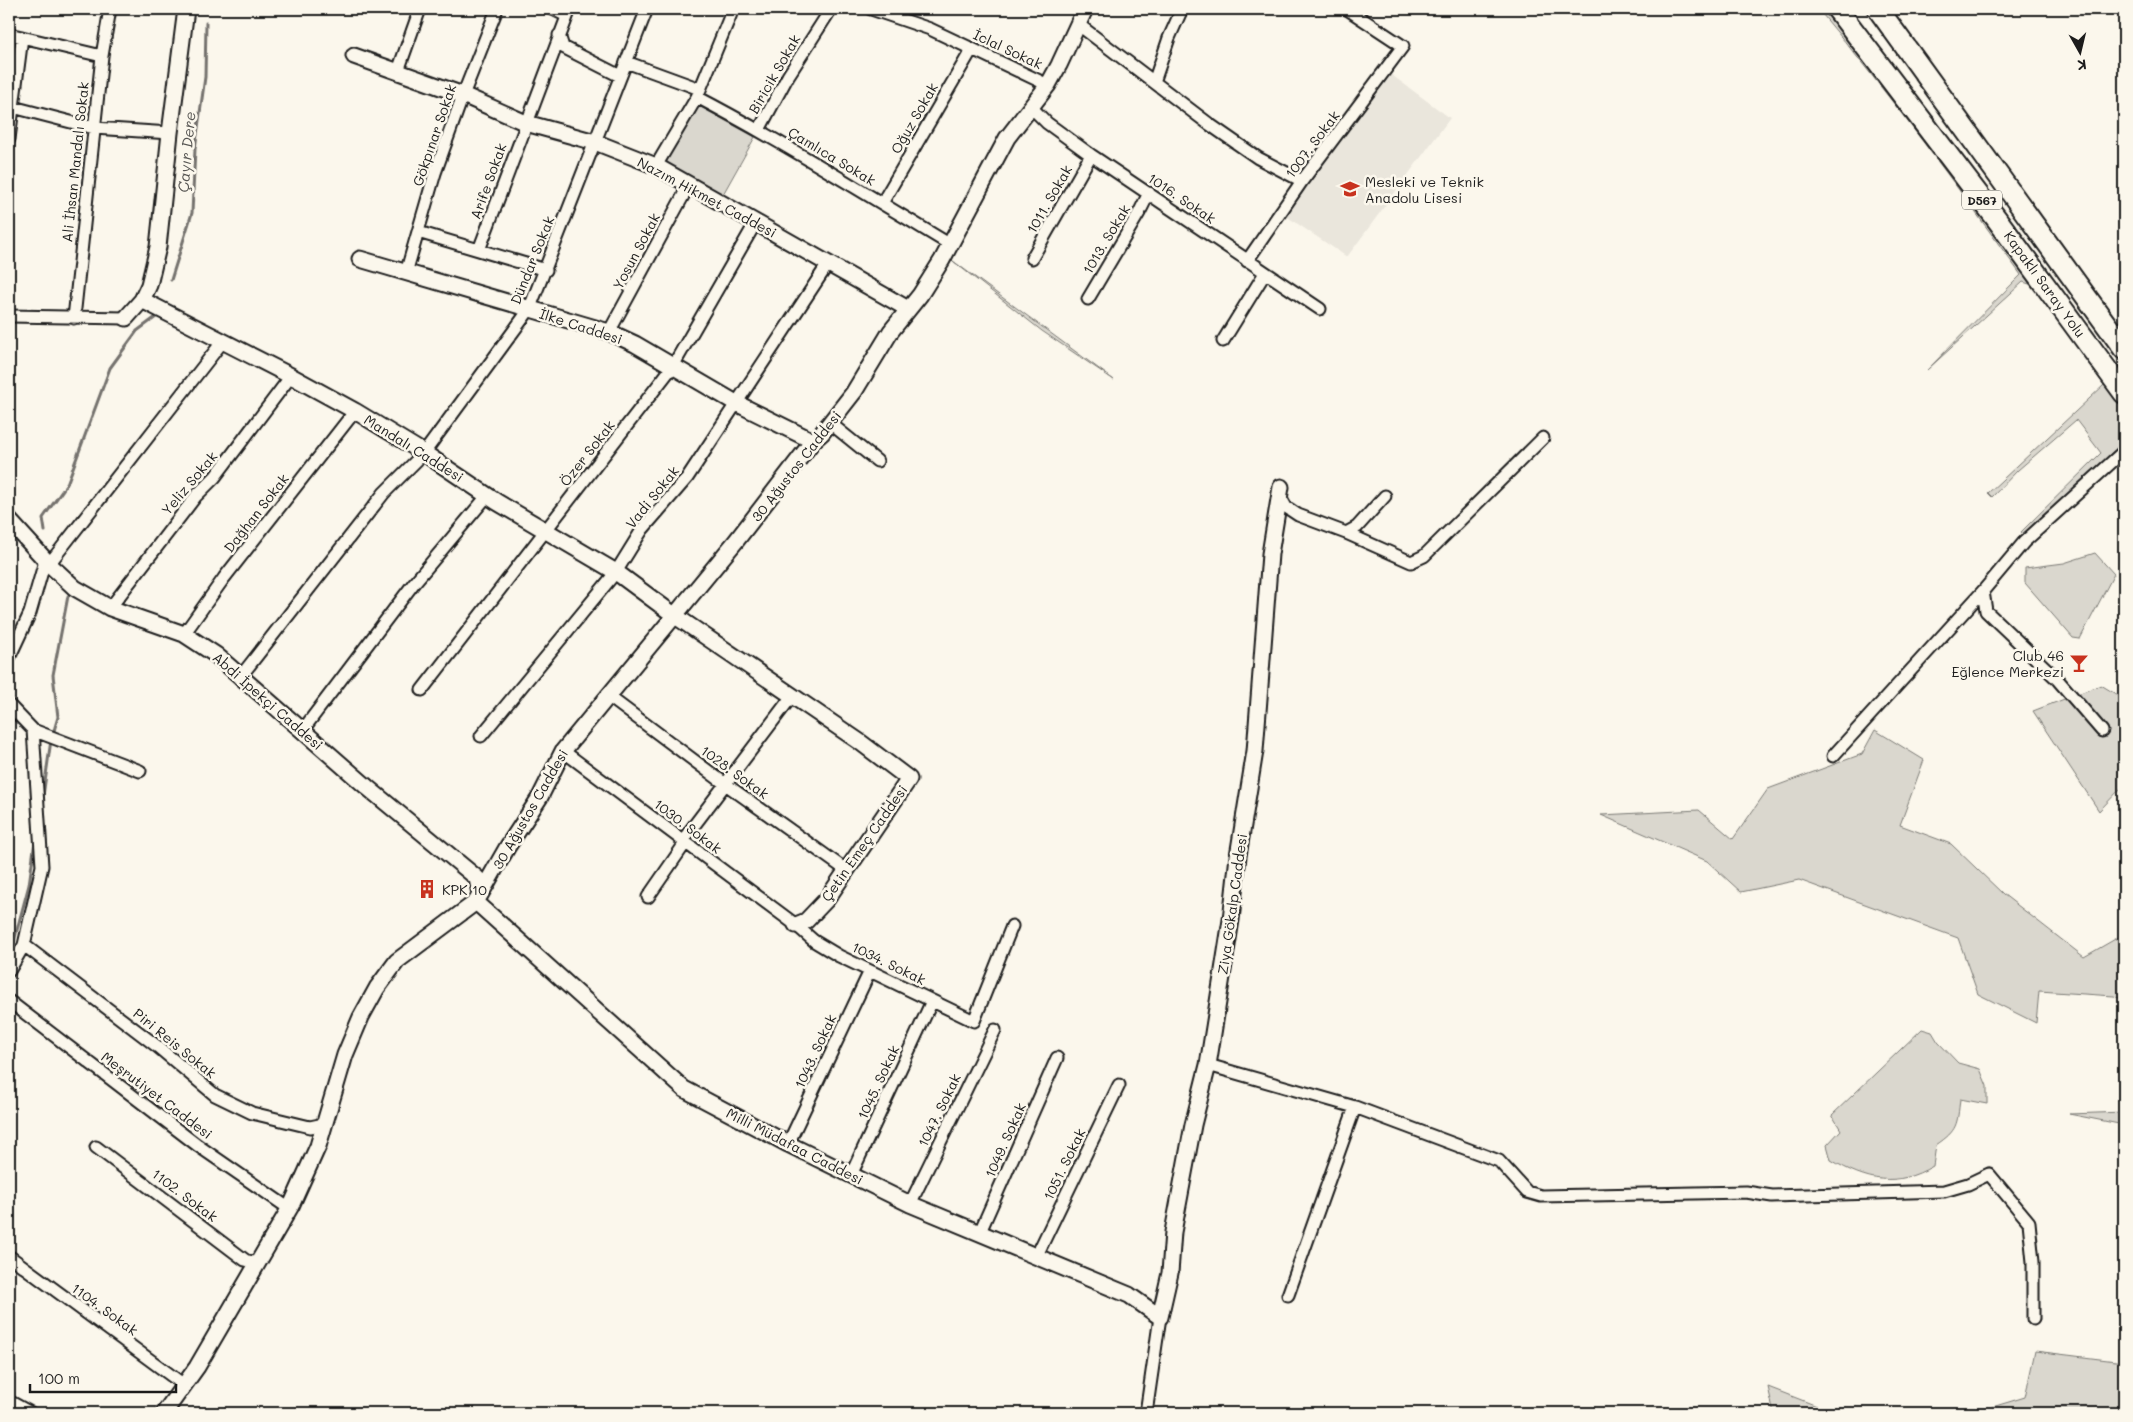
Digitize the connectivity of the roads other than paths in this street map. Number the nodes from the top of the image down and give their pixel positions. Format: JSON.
{"nodes":[{"id":1,"x":110,"y":9,"type":"edge"},
{"id":2,"x":186,"y":9,"type":"edge"},
{"id":3,"x":420,"y":9,"type":"edge"},
{"id":4,"x":497,"y":9,"type":"edge"},
{"id":5,"x":553,"y":9,"type":"edge"},
{"id":6,"x":647,"y":9,"type":"edge"},
{"id":7,"x":733,"y":9,"type":"edge"},
{"id":8,"x":831,"y":9,"type":"edge"},
{"id":9,"x":871,"y":9,"type":"edge"},
{"id":10,"x":1085,"y":9,"type":"edge"},
{"id":11,"x":1182,"y":9,"type":"edge"},
{"id":12,"x":1347,"y":9,"type":"edge"},
{"id":13,"x":1837,"y":9,"type":"edge"},
{"id":14,"x":1878,"y":9,"type":"edge"},
{"id":15,"x":569,"y":12,"type":"edge"},
{"id":16,"x":1079,"y":26,"type":"junction"},
{"id":17,"x":9,"y":34,"type":"edge"},
{"id":18,"x":559,"y":35,"type":"junction"},
{"id":19,"x":22,"y":37,"type":"junction"},
{"id":20,"x":972,"y":49,"type":"junction"},
{"id":21,"x":102,"y":56,"type":"junction"},
{"id":22,"x":354,"y":56,"type":"dead end"},
{"id":23,"x":626,"y":62,"type":"junction"},
{"id":24,"x":398,"y":71,"type":"junction"},
{"id":25,"x":620,"y":76,"type":"junction"},
{"id":26,"x":1154,"y":82,"type":"junction"},
{"id":27,"x":1048,"y":85,"type":"junction"},
{"id":28,"x":698,"y":93,"type":"junction"},
{"id":29,"x":463,"y":95,"type":"junction"},
{"id":30,"x":11,"y":106,"type":"edge"},
{"id":31,"x":1031,"y":107,"type":"junction"},
{"id":32,"x":526,"y":123,"type":"junction"},
{"id":33,"x":94,"y":128,"type":"junction"},
{"id":34,"x":759,"y":130,"type":"junction"},
{"id":35,"x":170,"y":133,"type":"junction"},
{"id":36,"x":9,"y":139,"type":"edge"},
{"id":37,"x":595,"y":142,"type":"junction"},
{"id":38,"x":1091,"y":155,"type":"junction"},
{"id":39,"x":656,"y":166,"type":"junction"},
{"id":40,"x":1302,"y":181,"type":"junction"},
{"id":41,"x":687,"y":183,"type":"junction"},
{"id":42,"x":1149,"y":193,"type":"junction"},
{"id":43,"x":882,"y":203,"type":"junction"},
{"id":44,"x":756,"y":222,"type":"junction"},
{"id":45,"x":418,"y":232,"type":"junction"},
{"id":46,"x":949,"y":244,"type":"junction"},
{"id":47,"x":479,"y":250,"type":"junction"},
{"id":48,"x":1032,"y":258,"type":"dead end"},
{"id":49,"x":360,"y":259,"type":"dead end"},
{"id":50,"x":1247,"y":261,"type":"junction"},
{"id":51,"x":828,"y":264,"type":"junction"},
{"id":52,"x":546,"y":270,"type":"junction"},
{"id":53,"x":406,"y":273,"type":"junction"},
{"id":54,"x":1265,"y":273,"type":"junction"},
{"id":55,"x":1088,"y":299,"type":"dead end"},
{"id":56,"x":142,"y":300,"type":"junction"},
{"id":57,"x":908,"y":309,"type":"junction"},
{"id":58,"x":1320,"y":309,"type":"dead end"},
{"id":59,"x":529,"y":310,"type":"junction"},
{"id":60,"x":9,"y":316,"type":"edge"},
{"id":61,"x":74,"y":318,"type":"junction"},
{"id":62,"x":126,"y":318,"type":"joint"},
{"id":63,"x":609,"y":332,"type":"junction"},
{"id":64,"x":223,"y":341,"type":"junction"},
{"id":65,"x":1222,"y":341,"type":"dead end"},
{"id":66,"x":2124,"y":349,"type":"edge"},
{"id":67,"x":673,"y":366,"type":"junction"},
{"id":68,"x":291,"y":376,"type":"junction"},
{"id":69,"x":2124,"y":393,"type":"edge"},
{"id":70,"x":736,"y":403,"type":"junction"},
{"id":71,"x":355,"y":412,"type":"junction"},
{"id":72,"x":830,"y":423,"type":"junction"},
{"id":73,"x":1543,"y":438,"type":"dead end"},
{"id":74,"x":813,"y":441,"type":"junction"},
{"id":75,"x":2124,"y":451,"type":"edge"},
{"id":76,"x":424,"y":452,"type":"junction"},
{"id":77,"x":877,"y":461,"type":"dead end"},
{"id":78,"x":1281,"y":493,"type":"joint"},
{"id":79,"x":488,"y":495,"type":"junction"},
{"id":80,"x":1385,"y":496,"type":"dead end"},
{"id":81,"x":9,"y":520,"type":"edge"},
{"id":82,"x":546,"y":531,"type":"junction"},
{"id":83,"x":1346,"y":533,"type":"junction"},
{"id":84,"x":47,"y":562,"type":"junction"},
{"id":85,"x":616,"y":572,"type":"junction"},
{"id":86,"x":1983,"y":591,"type":"junction"},
{"id":87,"x":110,"y":608,"type":"junction"},
{"id":88,"x":674,"y":615,"type":"junction"},
{"id":89,"x":184,"y":634,"type":"junction"},
{"id":90,"x":9,"y":658,"type":"edge"},
{"id":91,"x":241,"y":676,"type":"junction"},
{"id":92,"x":422,"y":690,"type":"dead end"},
{"id":93,"x":608,"y":696,"type":"junction"},
{"id":94,"x":792,"y":696,"type":"junction"},
{"id":95,"x":9,"y":705,"type":"edge"},
{"id":96,"x":33,"y":730,"type":"junction"},
{"id":97,"x":302,"y":731,"type":"junction"},
{"id":98,"x":2102,"y":731,"type":"dead end"},
{"id":99,"x":481,"y":736,"type":"dead end"},
{"id":100,"x":563,"y":751,"type":"junction"},
{"id":101,"x":1833,"y":756,"type":"dead end"},
{"id":102,"x":140,"y":770,"type":"dead end"},
{"id":103,"x":909,"y":779,"type":"joint"},
{"id":104,"x":724,"y":783,"type":"junction"},
{"id":105,"x":684,"y":841,"type":"junction"},
{"id":106,"x":846,"y":870,"type":"junction"},
{"id":107,"x":648,"y":897,"type":"dead end"},
{"id":108,"x":478,"y":898,"type":"junction"},
{"id":109,"x":796,"y":925,"type":"junction"},
{"id":110,"x":1012,"y":926,"type":"dead end"},
{"id":111,"x":24,"y":945,"type":"junction"},
{"id":112,"x":9,"y":971,"type":"edge"},
{"id":113,"x":870,"y":971,"type":"junction"},
{"id":114,"x":932,"y":1001,"type":"junction"},
{"id":115,"x":9,"y":1002,"type":"edge"},
{"id":116,"x":995,"y":1030,"type":"dead end"},
{"id":117,"x":1058,"y":1058,"type":"dead end"},
{"id":118,"x":1208,"y":1065,"type":"junction"},
{"id":119,"x":1119,"y":1085,"type":"dead end"},
{"id":120,"x":1355,"y":1107,"type":"junction"},
{"id":121,"x":324,"y":1124,"type":"junction"},
{"id":122,"x":788,"y":1144,"type":"junction"},
{"id":123,"x":96,"y":1147,"type":"dead end"},
{"id":124,"x":850,"y":1175,"type":"junction"},
{"id":125,"x":910,"y":1204,"type":"junction"},
{"id":126,"x":291,"y":1206,"type":"junction"},
{"id":127,"x":979,"y":1234,"type":"junction"},
{"id":128,"x":9,"y":1256,"type":"edge"},
{"id":129,"x":1036,"y":1257,"type":"junction"},
{"id":130,"x":257,"y":1264,"type":"junction"},
{"id":131,"x":1288,"y":1294,"type":"dead end"},
{"id":132,"x":1160,"y":1317,"type":"junction"},
{"id":133,"x":2033,"y":1319,"type":"dead end"},
{"id":134,"x":184,"y":1385,"type":"junction"},
{"id":135,"x":9,"y":1400,"type":"edge"},
{"id":136,"x":31,"y":1413,"type":"edge"},
{"id":137,"x":164,"y":1413,"type":"edge"},
{"id":138,"x":1146,"y":1413,"type":"edge"}],
"edges":[{"from":1,"to":21,"type":"street","name":"Ali İhsan Mandalı Sokak"},
{"from":2,"to":35,"type":"street"},
{"from":3,"to":24,"type":"street"},
{"from":4,"to":29,"type":"street","name":"Gökpınar Sokak"},
{"from":5,"to":15,"type":"street"},
{"from":6,"to":23,"type":"street","name":"Dündar Sokak"},
{"from":7,"to":28,"type":"street"},
{"from":8,"to":34,"type":"street","name":"Biricik Sokak"},
{"from":9,"to":20,"type":"street","name":"İclal Sokak"},
{"from":10,"to":16,"type":"street","name":"30 Ağustos Caddesi"},
{"from":11,"to":26,"type":"street"},
{"from":12,"to":40,"type":"street","name":"1007. Sokak"},
{"from":13,"to":69,"type":"highway","name":"Kapaklı Saray Yolu","number":"D567"},
{"from":14,"to":66,"type":"highway","name":"Kapaklı Saray Yolu","number":"D567"},
{"from":15,"to":18,"type":"street","name":"Arife Sokak"},
{"from":16,"to":26,"type":"street"},
{"from":16,"to":27,"type":"street","name":"30 Ağustos Caddesi"},
{"from":17,"to":19,"type":"street"},
{"from":18,"to":25,"type":"street"},
{"from":18,"to":32,"type":"street","name":"Arife Sokak"},
{"from":19,"to":21,"type":"street"},
{"from":19,"to":30,"type":"street"},
{"from":20,"to":27,"type":"street","name":"İclal Sokak"},
{"from":20,"to":43,"type":"street","name":"Oğuz Sokak"},
{"from":21,"to":33,"type":"street","name":"Ali İhsan Mandalı Sokak"},
{"from":22,"to":24,"type":"street","name":"Nazım Hikmet Caddesi"},
{"from":23,"to":25,"type":"street","name":"Dündar Sokak"},
{"from":23,"to":28,"type":"street","name":"Çamlıca Sokak"},
{"from":24,"to":29,"type":"street","name":"Nazım Hikmet Caddesi"},
{"from":25,"to":37,"type":"street","name":"Dündar Sokak"},
{"from":26,"to":40,"type":"street"},
{"from":27,"to":31,"type":"street","name":"30 Ağustos Caddesi"},
{"from":28,"to":34,"type":"street","name":"Çamlıca Sokak"},
{"from":28,"to":39,"type":"street"},
{"from":29,"to":32,"type":"street","name":"Nazım Hikmet Caddesi"},
{"from":29,"to":45,"type":"street","name":"Gökpınar Sokak"},
{"from":30,"to":33,"type":"street"},
{"from":30,"to":36,"type":"street"},
{"from":31,"to":38,"type":"street","name":"1016. Sokak"},
{"from":31,"to":46,"type":"street","name":"30 Ağustos Caddesi"},
{"from":32,"to":37,"type":"street","name":"Nazım Hikmet Caddesi"},
{"from":32,"to":47,"type":"street","name":"Arife Sokak"},
{"from":33,"to":35,"type":"street"},
{"from":33,"to":61,"type":"street","name":"Ali İhsan Mandalı Sokak"},
{"from":34,"to":43,"type":"street","name":"Çamlıca Sokak"},
{"from":35,"to":56,"type":"street"},
{"from":37,"to":39,"type":"street","name":"Nazım Hikmet Caddesi"},
{"from":37,"to":52,"type":"street","name":"Dündar Sokak"},
{"from":38,"to":42,"type":"street","name":"1016. Sokak"},
{"from":38,"to":48,"type":"street","name":"1011. Sokak"},
{"from":39,"to":41,"type":"street","name":"Nazım Hikmet Caddesi"},
{"from":40,"to":50,"type":"street","name":"1007. Sokak"},
{"from":41,"to":44,"type":"street","name":"Nazım Hikmet Caddesi"},
{"from":41,"to":63,"type":"street","name":"Yosun Sokak"},
{"from":42,"to":50,"type":"street","name":"1016. Sokak"},
{"from":42,"to":55,"type":"street","name":"1013. Sokak"},
{"from":43,"to":46,"type":"street","name":"Çamlıca Sokak"},
{"from":44,"to":51,"type":"street","name":"Nazım Hikmet Caddesi"},
{"from":44,"to":67,"type":"street","name":"Özer Sokak"},
{"from":45,"to":47,"type":"street"},
{"from":45,"to":53,"type":"street","name":"Gökpınar Sokak"},
{"from":46,"to":57,"type":"street","name":"30 Ağustos Caddesi"},
{"from":47,"to":52,"type":"street"},
{"from":49,"to":53,"type":"street","name":"İlke Caddesi"},
{"from":50,"to":54,"type":"street","name":"1016. Sokak"},
{"from":51,"to":57,"type":"street","name":"Nazım Hikmet Caddesi"},
{"from":51,"to":70,"type":"street","name":"Vadi Sokak"},
{"from":52,"to":59,"type":"street","name":"Dündar Sokak"},
{"from":53,"to":59,"type":"street","name":"İlke Caddesi"},
{"from":54,"to":58,"type":"street","name":"1016. Sokak"},
{"from":54,"to":65,"type":"street"},
{"from":56,"to":62,"type":"street"},
{"from":56,"to":64,"type":"street","name":"Mandalı Caddesi"},
{"from":57,"to":72,"type":"street","name":"30 Ağustos Caddesi"},
{"from":59,"to":63,"type":"street","name":"İlke Caddesi"},
{"from":59,"to":76,"type":"street","name":"Dündar Sokak"},
{"from":60,"to":61,"type":"street"},
{"from":61,"to":62,"type":"street"},
{"from":63,"to":67,"type":"street","name":"İlke Caddesi"},
{"from":64,"to":68,"type":"street","name":"Mandalı Caddesi"},
{"from":64,"to":84,"type":"street"},
{"from":67,"to":70,"type":"street","name":"İlke Caddesi"},
{"from":67,"to":82,"type":"street","name":"Özer Sokak"},
{"from":68,"to":71,"type":"street","name":"Mandalı Caddesi"},
{"from":68,"to":87,"type":"street","name":"Yeliz Sokak"},
{"from":70,"to":74,"type":"street","name":"İlke Caddesi"},
{"from":70,"to":85,"type":"street","name":"Vadi Sokak"},
{"from":71,"to":76,"type":"street","name":"Mandalı Caddesi"},
{"from":71,"to":89,"type":"street","name":"Dağhan Sokak"},
{"from":72,"to":74,"type":"street","name":"30 Ağustos Caddesi"},
{"from":72,"to":77,"type":"street"},
{"from":73,"to":83,"type":"street"},
{"from":74,"to":88,"type":"street","name":"30 Ağustos Caddesi"},
{"from":75,"to":86,"type":"street"},
{"from":76,"to":79,"type":"street","name":"Mandalı Caddesi"},
{"from":76,"to":91,"type":"street","name":"Dündar Sokak"},
{"from":78,"to":83,"type":"street"},
{"from":78,"to":118,"type":"street","name":"Ziya Gökalp Caddesi"},
{"from":79,"to":82,"type":"street","name":"Mandalı Caddesi"},
{"from":79,"to":97,"type":"street"},
{"from":80,"to":83,"type":"street"},
{"from":81,"to":84,"type":"street","name":"Abdi İpekçi Caddesi"},
{"from":82,"to":85,"type":"street","name":"Mandalı Caddesi"},
{"from":82,"to":92,"type":"street","name":"Özer Sokak"},
{"from":84,"to":87,"type":"street","name":"Abdi İpekçi Caddesi"},
{"from":84,"to":90,"type":"street"},
{"from":85,"to":88,"type":"street","name":"Mandalı Caddesi"},
{"from":85,"to":99,"type":"street","name":"Vadi Sokak"},
{"from":86,"to":98,"type":"street"},
{"from":86,"to":101,"type":"street"},
{"from":87,"to":89,"type":"street","name":"Abdi İpekçi Caddesi"},
{"from":88,"to":93,"type":"street","name":"30 Ağustos Caddesi"},
{"from":88,"to":94,"type":"street","name":"Mandalı Caddesi"},
{"from":89,"to":91,"type":"street","name":"Abdi İpekçi Caddesi"},
{"from":91,"to":97,"type":"street","name":"Abdi İpekçi Caddesi"},
{"from":93,"to":100,"type":"street","name":"30 Ağustos Caddesi"},
{"from":93,"to":104,"type":"street","name":"1028. Sokak"},
{"from":94,"to":103,"type":"street","name":"Mandalı Caddesi"},
{"from":94,"to":104,"type":"street"},
{"from":95,"to":96,"type":"street"},
{"from":96,"to":102,"type":"street"},
{"from":96,"to":111,"type":"street"},
{"from":97,"to":108,"type":"street","name":"Abdi İpekçi Caddesi"},
{"from":100,"to":105,"type":"street","name":"1030. Sokak"},
{"from":100,"to":108,"type":"street","name":"30 Ağustos Caddesi"},
{"from":103,"to":106,"type":"street","name":"Çetin Emeç Caddesi"},
{"from":104,"to":105,"type":"street"},
{"from":104,"to":106,"type":"street","name":"1028. Sokak"},
{"from":105,"to":107,"type":"street"},
{"from":105,"to":109,"type":"street","name":"1030. Sokak"},
{"from":106,"to":109,"type":"street","name":"Çetin Emeç Caddesi"},
{"from":108,"to":121,"type":"street"},
{"from":108,"to":122,"type":"street","name":"Milli Müdafaa Caddesi"},
{"from":109,"to":113,"type":"street","name":"1034. Sokak"},
{"from":110,"to":114,"type":"street","name":"1034. Sokak"},
{"from":111,"to":112,"type":"street"},
{"from":111,"to":121,"type":"street","name":"Piri Reis Sokak"},
{"from":113,"to":114,"type":"street","name":"1034. Sokak"},
{"from":113,"to":122,"type":"street","name":"1043. Sokak"},
{"from":114,"to":124,"type":"street","name":"1045. Sokak"},
{"from":115,"to":126,"type":"street","name":"Meşrutiyet Caddesi"},
{"from":116,"to":125,"type":"street","name":"1047. Sokak"},
{"from":117,"to":127,"type":"street","name":"1049. Sokak"},
{"from":118,"to":120,"type":"street"},
{"from":118,"to":132,"type":"street","name":"Ziya Gökalp Caddesi"},
{"from":119,"to":129,"type":"street","name":"1051. Sokak"},
{"from":120,"to":131,"type":"street"},
{"from":120,"to":133,"type":"street"},
{"from":121,"to":126,"type":"street"},
{"from":122,"to":124,"type":"street","name":"Milli Müdafaa Caddesi"},
{"from":123,"to":130,"type":"street","name":"1102. Sokak"},
{"from":124,"to":125,"type":"street","name":"Milli Müdafaa Caddesi"},
{"from":125,"to":127,"type":"street","name":"Milli Müdafaa Caddesi"},
{"from":126,"to":130,"type":"street"},
{"from":127,"to":129,"type":"street","name":"Milli Müdafaa Caddesi"},
{"from":128,"to":134,"type":"street","name":"1104. Sokak"},
{"from":129,"to":132,"type":"street","name":"Milli Müdafaa Caddesi"},
{"from":130,"to":134,"type":"street"},
{"from":132,"to":138,"type":"street"},
{"from":134,"to":137,"type":"street"},
{"from":135,"to":136,"type":"street"}]}
